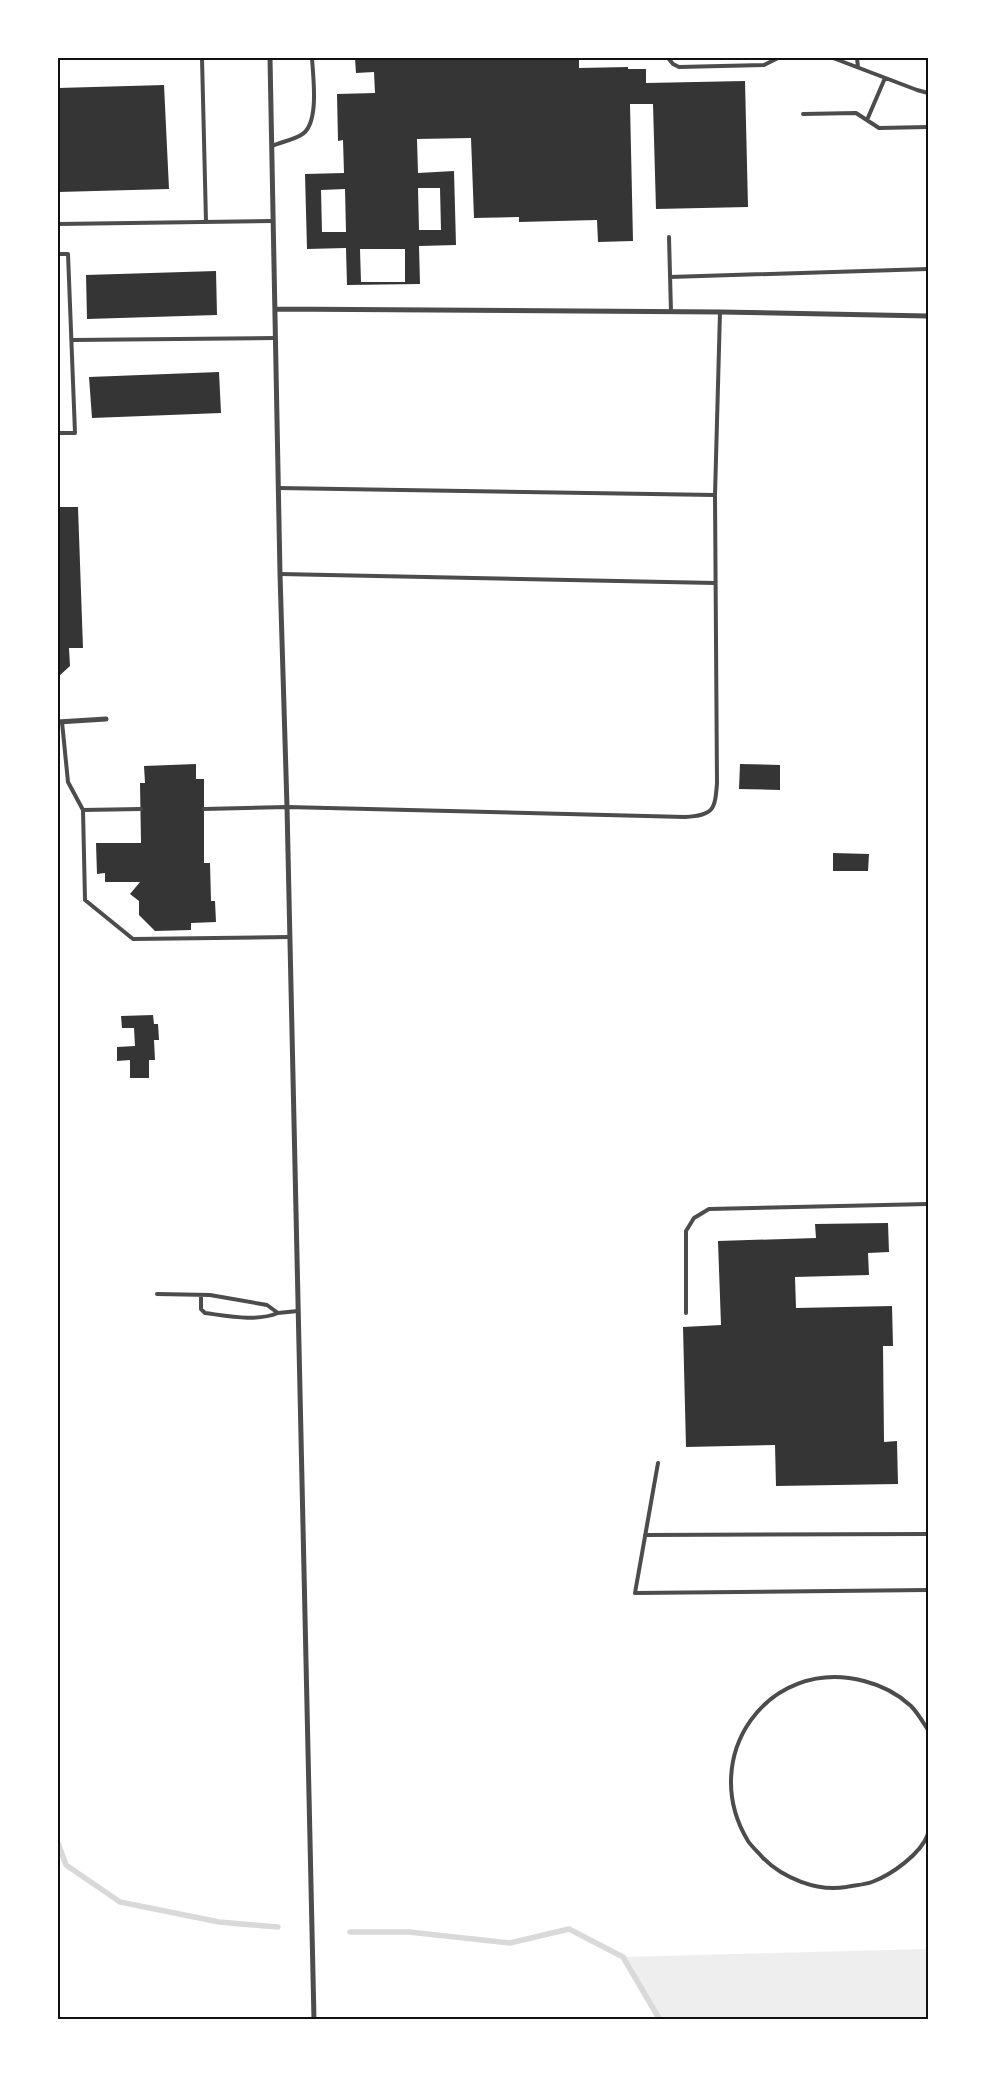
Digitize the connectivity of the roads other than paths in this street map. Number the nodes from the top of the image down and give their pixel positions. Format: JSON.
{"nodes":[{"id":1,"x":58,"y":58,"type":"edge"},
{"id":2,"x":64,"y":58,"type":"edge"},
{"id":3,"x":202,"y":58,"type":"edge"},
{"id":4,"x":270,"y":58,"type":"edge"},
{"id":5,"x":312,"y":58,"type":"edge"},
{"id":6,"x":668,"y":58,"type":"edge"},
{"id":7,"x":778,"y":58,"type":"edge"},
{"id":8,"x":833,"y":58,"type":"edge"},
{"id":9,"x":857,"y":58,"type":"edge"},
{"id":10,"x":858,"y":67,"type":"junction"},
{"id":11,"x":885,"y":78,"type":"junction"},
{"id":12,"x":928,"y":92,"type":"edge"},
{"id":13,"x":803,"y":114,"type":"dead end"},
{"id":14,"x":867,"y":120,"type":"junction"},
{"id":15,"x":928,"y":127,"type":"edge"},
{"id":16,"x":272,"y":146,"type":"junction"},
{"id":17,"x":273,"y":221,"type":"junction"},
{"id":18,"x":206,"y":222,"type":"junction"},
{"id":19,"x":58,"y":224,"type":"edge"},
{"id":20,"x":668,"y":237,"type":"dead end"},
{"id":21,"x":58,"y":254,"type":"edge"},
{"id":22,"x":928,"y":269,"type":"edge"},
{"id":23,"x":670,"y":277,"type":"junction"},
{"id":24,"x":275,"y":309,"type":"junction"},
{"id":25,"x":671,"y":312,"type":"junction"},
{"id":26,"x":720,"y":312,"type":"junction"},
{"id":27,"x":928,"y":316,"type":"edge"},
{"id":28,"x":276,"y":338,"type":"junction"},
{"id":29,"x":72,"y":340,"type":"junction"},
{"id":30,"x":58,"y":433,"type":"edge"},
{"id":31,"x":278,"y":488,"type":"junction"},
{"id":32,"x":715,"y":495,"type":"junction"},
{"id":33,"x":280,"y":574,"type":"junction"},
{"id":34,"x":715,"y":583,"type":"junction"},
{"id":35,"x":106,"y":720,"type":"dead end"},
{"id":36,"x":60,"y":722,"type":"edge"},
{"id":37,"x":287,"y":807,"type":"junction"},
{"id":38,"x":141,"y":809,"type":"dead end"},
{"id":39,"x":204,"y":809,"type":"dead end"},
{"id":40,"x":83,"y":810,"type":"junction"},
{"id":41,"x":290,"y":937,"type":"junction"},
{"id":42,"x":928,"y":1204,"type":"edge"},
{"id":43,"x":157,"y":1294,"type":"dead end"},
{"id":44,"x":202,"y":1295,"type":"junction"},
{"id":45,"x":298,"y":1311,"type":"junction"},
{"id":46,"x":278,"y":1312,"type":"junction"},
{"id":47,"x":686,"y":1313,"type":"dead end"},
{"id":48,"x":658,"y":1463,"type":"dead end"},
{"id":49,"x":928,"y":1534,"type":"edge"},
{"id":50,"x":645,"y":1535,"type":"junction"},
{"id":51,"x":928,"y":1590,"type":"edge"},
{"id":52,"x":928,"y":1730,"type":"edge"},
{"id":53,"x":928,"y":1834,"type":"edge"},
{"id":54,"x":314,"y":2020,"type":"edge"}],
"edges":[{"from":1,"to":2,"type":"lane"},
{"from":3,"to":18,"type":"lane"},
{"from":4,"to":16,"type":"street"},
{"from":5,"to":16,"type":"lane"},
{"from":6,"to":7,"type":"lane"},
{"from":8,"to":10,"type":"lane"},
{"from":9,"to":10,"type":"lane"},
{"from":10,"to":11,"type":"lane"},
{"from":11,"to":12,"type":"lane"},
{"from":11,"to":14,"type":"lane"},
{"from":13,"to":14,"type":"lane"},
{"from":14,"to":15,"type":"lane"},
{"from":16,"to":17,"type":"street"},
{"from":17,"to":18,"type":"lane"},
{"from":17,"to":24,"type":"street"},
{"from":18,"to":19,"type":"lane"},
{"from":20,"to":23,"type":"lane"},
{"from":21,"to":29,"type":"lane"},
{"from":22,"to":23,"type":"lane"},
{"from":23,"to":25,"type":"lane"},
{"from":24,"to":25,"type":"street"},
{"from":24,"to":28,"type":"street"},
{"from":25,"to":26,"type":"street"},
{"from":26,"to":27,"type":"street"},
{"from":26,"to":32,"type":"lane"},
{"from":28,"to":29,"type":"lane"},
{"from":28,"to":31,"type":"street"},
{"from":29,"to":30,"type":"lane"},
{"from":31,"to":32,"type":"lane"},
{"from":31,"to":33,"type":"street"},
{"from":32,"to":34,"type":"lane"},
{"from":33,"to":34,"type":"lane"},
{"from":33,"to":37,"type":"street"},
{"from":34,"to":37,"type":"lane"},
{"from":35,"to":36,"type":"street"},
{"from":36,"to":40,"type":"lane"},
{"from":37,"to":39,"type":"lane"},
{"from":37,"to":41,"type":"street"},
{"from":38,"to":40,"type":"lane"},
{"from":40,"to":41,"type":"lane"},
{"from":41,"to":45,"type":"street"},
{"from":42,"to":47,"type":"lane"},
{"from":43,"to":44,"type":"lane"},
{"from":44,"to":46,"type":"lane"},
{"from":44,"to":46,"type":"lane"},
{"from":45,"to":46,"type":"lane"},
{"from":45,"to":54,"type":"street"},
{"from":48,"to":50,"type":"lane"},
{"from":49,"to":50,"type":"lane"},
{"from":50,"to":51,"type":"lane"},
{"from":52,"to":53,"type":"lane"}]}
